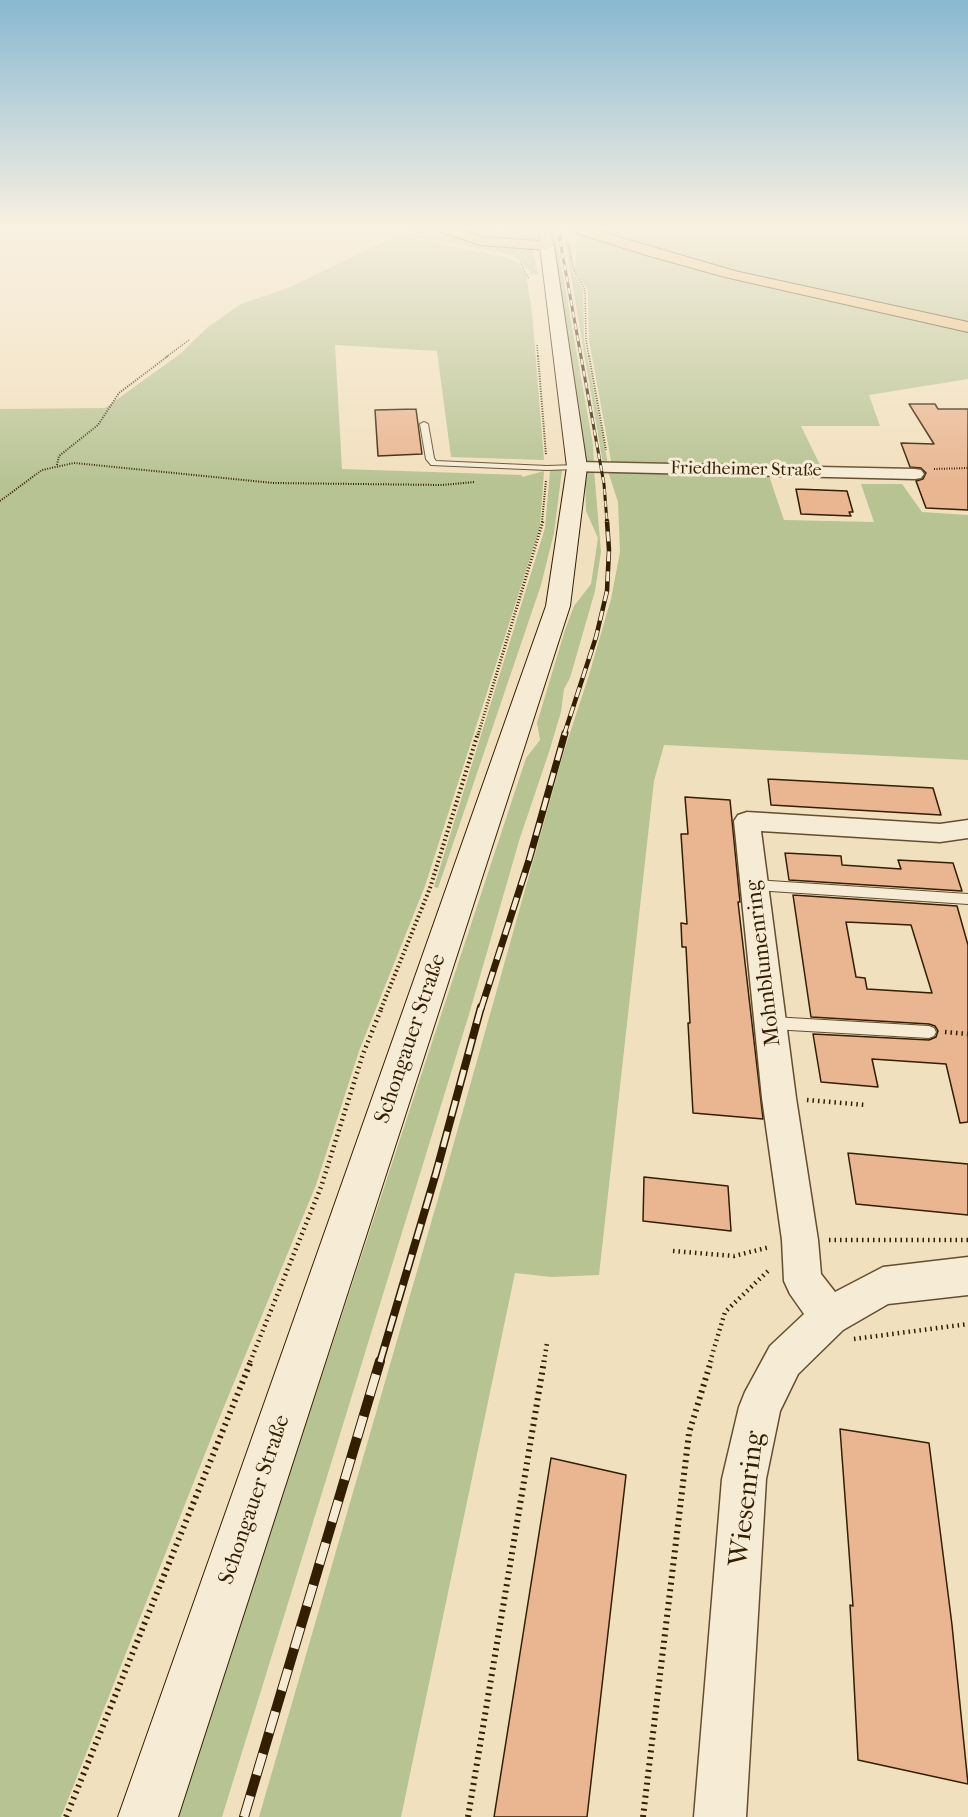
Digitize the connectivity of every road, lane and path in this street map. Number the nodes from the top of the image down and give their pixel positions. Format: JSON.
{"nodes":[{"id":1,"x":557,"y":314,"type":"edge"},
{"id":2,"x":585,"y":314,"type":"edge"},
{"id":3,"x":909,"y":314,"type":"edge"},
{"id":4,"x":968,"y":327,"type":"edge"},
{"id":5,"x":189,"y":340,"type":"dead end"},
{"id":6,"x":537,"y":341,"type":"dead end"},
{"id":7,"x":424,"y":424,"type":"dead end"},
{"id":8,"x":57,"y":465,"type":"junction"},
{"id":9,"x":578,"y":467,"type":"junction"},
{"id":10,"x":968,"y":468,"type":"edge"},
{"id":11,"x":915,"y":474,"type":"joint"},
{"id":12,"x":484,"y":481,"type":"dead end"},
{"id":13,"x":0,"y":501,"type":"edge"},
{"id":14,"x":966,"y":835,"type":"edge"},
{"id":15,"x":755,"y":885,"type":"junction"},
{"id":16,"x":968,"y":899,"type":"edge"},
{"id":17,"x":772,"y":1023,"type":"junction"},
{"id":18,"x":929,"y":1032,"type":"dead end"},
{"id":19,"x":779,"y":1098,"type":"junction"},
{"id":20,"x":866,"y":1105,"type":"dead end"},
{"id":21,"x":800,"y":1240,"type":"junction"},
{"id":22,"x":674,"y":1251,"type":"dead end"},
{"id":23,"x":968,"y":1276,"type":"edge"},
{"id":24,"x":968,"y":1324,"type":"edge"},
{"id":25,"x":836,"y":1331,"type":"junction"},
{"id":26,"x":547,"y":1343,"type":"dead end"},
{"id":27,"x":66,"y":1817,"type":"edge"},
{"id":28,"x":148,"y":1817,"type":"edge"},
{"id":29,"x":468,"y":1817,"type":"edge"},
{"id":30,"x":720,"y":1817,"type":"edge"}],
"edges":[{"from":1,"to":9,"type":"main road","name":"Schongauer Straße"},
{"from":2,"to":9,"type":"path"},
{"from":3,"to":4,"type":"main road"},
{"from":5,"to":8,"type":"path"},
{"from":6,"to":9,"type":"path"},
{"from":7,"to":9,"type":"lane"},
{"from":8,"to":12,"type":"path"},
{"from":8,"to":13,"type":"path"},
{"from":9,"to":11,"type":"street","name":"Friedheimer Straße"},
{"from":9,"to":27,"type":"path"},
{"from":9,"to":28,"type":"main road","name":"Schongauer Straße"},
{"from":10,"to":11,"type":"path"},
{"from":14,"to":15,"type":"street","name":"Mohnblumenring"},
{"from":15,"to":16,"type":"lane"},
{"from":15,"to":17,"type":"street","name":"Mohnblumenring"},
{"from":17,"to":18,"type":"lane"},
{"from":17,"to":19,"type":"street","name":"Mohnblumenring"},
{"from":19,"to":20,"type":"path"},
{"from":19,"to":21,"type":"street","name":"Mohnblumenring"},
{"from":21,"to":22,"type":"path"},
{"from":21,"to":25,"type":"street","name":"Mohnblumenring"},
{"from":23,"to":25,"type":"street","name":"Wiesenring"},
{"from":24,"to":25,"type":"path"},
{"from":25,"to":30,"type":"street","name":"Wiesenring"},
{"from":26,"to":29,"type":"path"}]}
